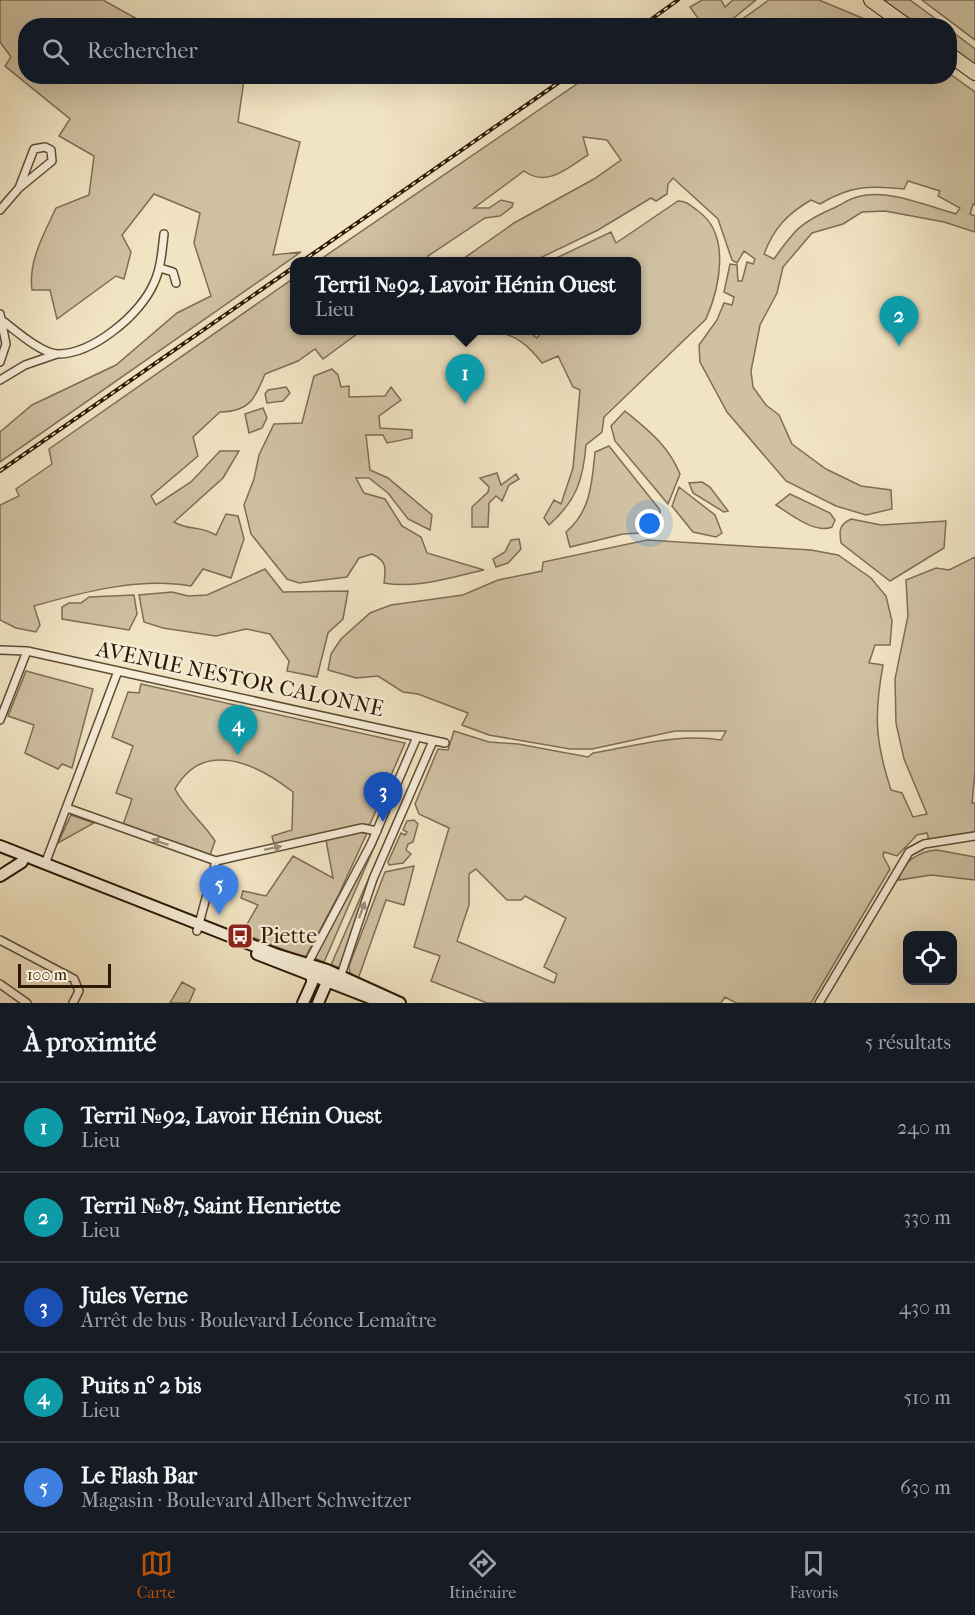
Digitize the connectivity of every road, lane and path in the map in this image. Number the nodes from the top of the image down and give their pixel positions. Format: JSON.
{"nodes":[{"id":1,"x":871,"y":0,"type":"edge"},
{"id":2,"x":896,"y":18,"type":"edge"},
{"id":3,"x":957,"y":60,"type":"edge"},
{"id":4,"x":975,"y":73,"type":"edge"},
{"id":5,"x":19,"y":188,"type":"junction"},
{"id":6,"x":0,"y":209,"type":"edge"},
{"id":7,"x":164,"y":234,"type":"dead end"},
{"id":8,"x":160,"y":268,"type":"junction"},
{"id":9,"x":177,"y":283,"type":"dead end"},
{"id":10,"x":0,"y":314,"type":"edge"},
{"id":11,"x":3,"y":321,"type":"junction"},
{"id":12,"x":57,"y":354,"type":"junction"},
{"id":13,"x":0,"y":362,"type":"edge"},
{"id":14,"x":0,"y":380,"type":"edge"},
{"id":15,"x":0,"y":650,"type":"edge"},
{"id":16,"x":27,"y":651,"type":"junction"},
{"id":17,"x":118,"y":671,"type":"junction"},
{"id":18,"x":0,"y":720,"type":"edge"},
{"id":19,"x":417,"y":737,"type":"junction"},
{"id":20,"x":433,"y":741,"type":"junction"},
{"id":21,"x":446,"y":743,"type":"dead end"},
{"id":22,"x":67,"y":808,"type":"junction"},
{"id":23,"x":377,"y":831,"type":"junction"},
{"id":24,"x":975,"y":836,"type":"edge"},
{"id":25,"x":51,"y":848,"type":"junction"},
{"id":26,"x":5,"y":852,"type":"edge"},
{"id":27,"x":21,"y":860,"type":"junction"},
{"id":28,"x":39,"y":861,"type":"junction"},
{"id":29,"x":216,"y":861,"type":"junction"},
{"id":30,"x":0,"y":876,"type":"edge"},
{"id":31,"x":198,"y":927,"type":"junction"},
{"id":32,"x":0,"y":940,"type":"edge"},
{"id":33,"x":311,"y":970,"type":"junction"},
{"id":34,"x":331,"y":976,"type":"junction"},
{"id":35,"x":0,"y":984,"type":"edge"},
{"id":36,"x":382,"y":999,"type":"edge"},
{"id":37,"x":27,"y":1003,"type":"edge"},
{"id":38,"x":73,"y":1003,"type":"edge"},
{"id":39,"x":303,"y":1003,"type":"edge"},
{"id":40,"x":318,"y":1003,"type":"edge"},
{"id":41,"x":400,"y":1003,"type":"edge"},
{"id":42,"x":819,"y":1003,"type":"edge"}],
"edges":[{"from":1,"to":2,"type":"highway"},
{"from":3,"to":4,"type":"highway"},
{"from":5,"to":5,"type":"street"},
{"from":5,"to":6,"type":"street"},
{"from":7,"to":8,"type":"street"},
{"from":8,"to":9,"type":"street"},
{"from":8,"to":12,"type":"street"},
{"from":10,"to":11,"type":"street"},
{"from":11,"to":12,"type":"street"},
{"from":11,"to":13,"type":"street"},
{"from":12,"to":14,"type":"street"},
{"from":15,"to":16,"type":"street","name":"AVENUE NESTOR CALONNE"},
{"from":16,"to":17,"type":"street","name":"AVENUE NESTOR CALONNE"},
{"from":16,"to":18,"type":"street"},
{"from":17,"to":19,"type":"street","name":"AVENUE NESTOR CALONNE"},
{"from":17,"to":22,"type":"street"},
{"from":19,"to":20,"type":"street","name":"AVENUE NESTOR CALONNE"},
{"from":19,"to":23,"type":"street"},
{"from":20,"to":21,"type":"street","name":"AVENUE NESTOR CALONNE"},
{"from":34,"to":20,"type":"street","one_way":true},
{"from":22,"to":25,"type":"street"},
{"from":29,"to":22,"type":"street","one_way":true},
{"from":29,"to":23,"type":"street","one_way":true},
{"from":23,"to":33,"type":"street"},
{"from":24,"to":42,"type":"street"},
{"from":25,"to":28,"type":"street"},
{"from":25,"to":28,"type":"street"},
{"from":26,"to":27,"type":"main road"},
{"from":26,"to":28,"type":"main road"},
{"from":26,"to":30,"type":"main road"},
{"from":27,"to":28,"type":"main road"},
{"from":27,"to":30,"type":"main road"},
{"from":27,"to":31,"type":"main road"},
{"from":28,"to":31,"type":"main road"},
{"from":29,"to":31,"type":"street"},
{"from":31,"to":33,"type":"main road"},
{"from":31,"to":33,"type":"main road"},
{"from":32,"to":38,"type":"street"},
{"from":33,"to":34,"type":"main road"},
{"from":33,"to":39,"type":"main road"},
{"from":34,"to":36,"type":"main road"},
{"from":34,"to":40,"type":"main road"},
{"from":35,"to":37,"type":"street"},
{"from":36,"to":41,"type":"main road"}]}
